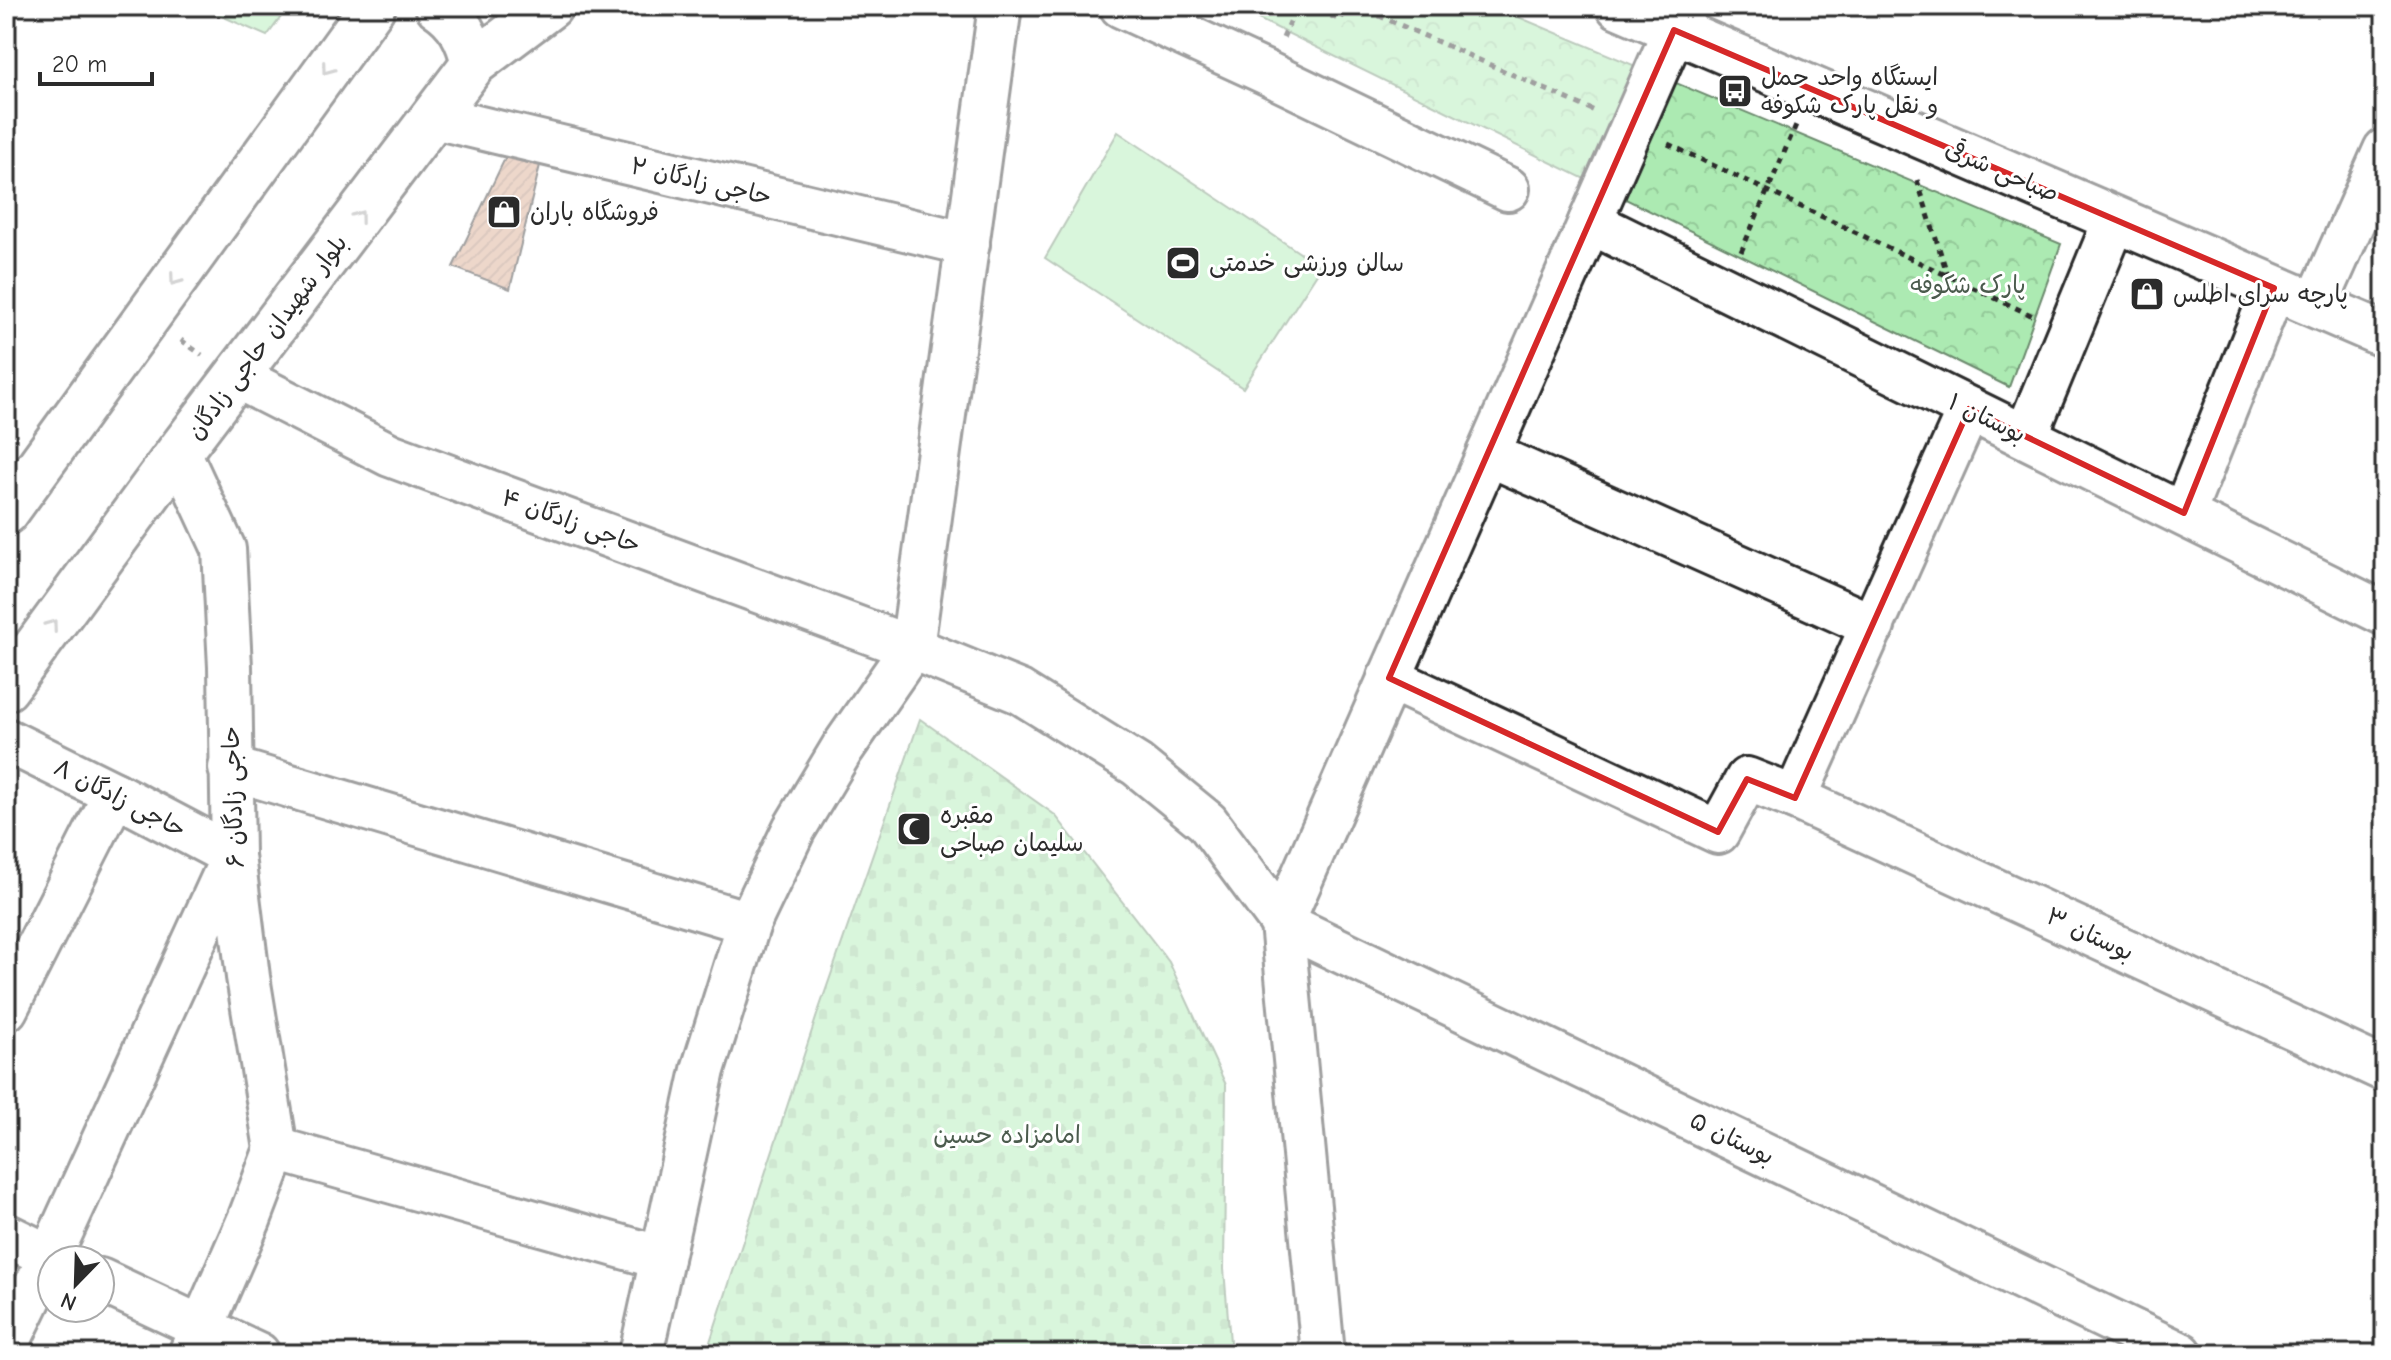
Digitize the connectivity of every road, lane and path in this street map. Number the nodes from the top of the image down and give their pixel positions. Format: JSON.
{"nodes":[{"id":1,"x":373,"y":6,"type":"edge"},
{"id":2,"x":438,"y":6,"type":"edge"},
{"id":3,"x":550,"y":6,"type":"edge"},
{"id":4,"x":1000,"y":6,"type":"edge"},
{"id":5,"x":1121,"y":6,"type":"edge"},
{"id":6,"x":1309,"y":6,"type":"edge"},
{"id":7,"x":1347,"y":6,"type":"edge"},
{"id":8,"x":1357,"y":6,"type":"edge"},
{"id":9,"x":1619,"y":6,"type":"edge"},
{"id":10,"x":1679,"y":18,"type":"edge"},
{"id":11,"x":474,"y":63,"type":"junction"},
{"id":12,"x":1812,"y":89,"type":"junction"},
{"id":13,"x":434,"y":117,"type":"junction"},
{"id":14,"x":1898,"y":126,"type":"junction"},
{"id":15,"x":1631,"y":127,"type":"junction"},
{"id":16,"x":2385,"y":150,"type":"edge"},
{"id":17,"x":1508,"y":189,"type":"dead end"},
{"id":18,"x":1768,"y":192,"type":"junction"},
{"id":19,"x":2115,"y":220,"type":"junction"},
{"id":20,"x":1590,"y":222,"type":"junction"},
{"id":21,"x":968,"y":244,"type":"junction"},
{"id":22,"x":1948,"y":276,"type":"junction"},
{"id":23,"x":2274,"y":288,"type":"junction"},
{"id":24,"x":1724,"y":289,"type":"junction"},
{"id":25,"x":2316,"y":305,"type":"junction"},
{"id":26,"x":147,"y":318,"type":"junction"},
{"id":27,"x":2068,"y":333,"type":"junction"},
{"id":28,"x":2385,"y":335,"type":"edge"},
{"id":29,"x":237,"y":377,"type":"junction"},
{"id":30,"x":1969,"y":409,"type":"junction"},
{"id":31,"x":2026,"y":436,"type":"junction"},
{"id":32,"x":179,"y":452,"type":"junction"},
{"id":33,"x":1488,"y":454,"type":"junction"},
{"id":34,"x":6,"y":512,"type":"edge"},
{"id":35,"x":2184,"y":513,"type":"junction"},
{"id":36,"x":2385,"y":614,"type":"edge"},
{"id":37,"x":1873,"y":626,"type":"junction"},
{"id":38,"x":912,"y":648,"type":"junction"},
{"id":39,"x":1389,"y":678,"type":"junction"},
{"id":40,"x":6,"y":688,"type":"edge"},
{"id":41,"x":6,"y":740,"type":"edge"},
{"id":42,"x":230,"y":768,"type":"junction"},
{"id":43,"x":115,"y":794,"type":"junction"},
{"id":44,"x":1795,"y":798,"type":"junction"},
{"id":45,"x":233,"y":856,"type":"junction"},
{"id":46,"x":749,"y":923,"type":"junction"},
{"id":47,"x":1282,"y":923,"type":"junction"},
{"id":48,"x":6,"y":1009,"type":"edge"},
{"id":49,"x":2385,"y":1070,"type":"edge"},
{"id":50,"x":276,"y":1149,"type":"junction"},
{"id":51,"x":6,"y":1235,"type":"edge"},
{"id":52,"x":60,"y":1244,"type":"edge"},
{"id":53,"x":36,"y":1249,"type":"edge"},
{"id":54,"x":662,"y":1258,"type":"junction"},
{"id":55,"x":116,"y":1290,"type":"edge"},
{"id":56,"x":36,"y":1291,"type":"edge"},
{"id":57,"x":196,"y":1340,"type":"edge"},
{"id":58,"x":6,"y":1347,"type":"edge"},
{"id":59,"x":1330,"y":1350,"type":"edge"},
{"id":60,"x":258,"y":1354,"type":"edge"},
{"id":61,"x":641,"y":1354,"type":"edge"},
{"id":62,"x":2181,"y":1354,"type":"edge"}],
"edges":[{"from":1,"to":26,"type":"main road","one_way":true},
{"from":2,"to":11,"type":"main road"},
{"from":3,"to":11,"type":"main road","name":"بلوار شهیدان حاجی زادگان"},
{"from":4,"to":21,"type":"street"},
{"from":5,"to":17,"type":"street"},
{"from":6,"to":7,"type":"path"},
{"from":8,"to":15,"type":"path"},
{"from":9,"to":10,"type":"main road","name":"صباحی شرقی"},
{"from":10,"to":12,"type":"main road","name":"صباحی شرقی"},
{"from":10,"to":15,"type":"street"},
{"from":11,"to":13,"type":"main road","name":"بلوار شهیدان حاجی زادگان"},
{"from":12,"to":14,"type":"main road","name":"صباحی شرقی"},
{"from":12,"to":18,"type":"path"},
{"from":13,"to":21,"type":"street","name":"حاجی زادگان ۲"},
{"from":29,"to":13,"type":"main road","name":"بلوار شهیدان حاجی زادگان","one_way":true},
{"from":14,"to":19,"type":"main road","name":"صباحی شرقی"},
{"from":14,"to":22,"type":"path"},
{"from":15,"to":18,"type":"path"},
{"from":15,"to":20,"type":"street"},
{"from":16,"to":25,"type":"street"},
{"from":18,"to":22,"type":"path"},
{"from":18,"to":24,"type":"path"},
{"from":19,"to":23,"type":"main road","name":"صباحی شرقی"},
{"from":19,"to":27,"type":"street"},
{"from":20,"to":24,"type":"street","name":"بوستان ۱"},
{"from":20,"to":33,"type":"street"},
{"from":21,"to":38,"type":"street"},
{"from":22,"to":27,"type":"path"},
{"from":23,"to":25,"type":"main road","name":"صباحی شرقی"},
{"from":23,"to":35,"type":"street"},
{"from":24,"to":30,"type":"street","name":"بوستان ۱"},
{"from":25,"to":28,"type":"main road","name":"صباحی شرقی"},
{"from":26,"to":29,"type":"path"},
{"from":26,"to":34,"type":"main road"},
{"from":27,"to":31,"type":"street"},
{"from":29,"to":32,"type":"main road","name":"بلوار شهیدان حاجی زادگان"},
{"from":29,"to":38,"type":"street","name":"حاجی زادگان ۴"},
{"from":30,"to":31,"type":"street","name":"بوستان ۱"},
{"from":30,"to":37,"type":"street"},
{"from":31,"to":35,"type":"street","name":"بوستان ۱"},
{"from":40,"to":32,"type":"main road","name":"بلوار شهیدان حاجی زادگان","one_way":true},
{"from":32,"to":42,"type":"street","name":"حاجی زادگان ۶"},
{"from":33,"to":37,"type":"street"},
{"from":33,"to":39,"type":"street"},
{"from":35,"to":36,"type":"street","name":"بوستان ۱"},
{"from":37,"to":44,"type":"street"},
{"from":38,"to":46,"type":"street"},
{"from":38,"to":47,"type":"street","name":"حاجی زادگان ۴"},
{"from":39,"to":44,"type":"street","name":"بوستان ۳"},
{"from":39,"to":47,"type":"street"},
{"from":41,"to":43,"type":"street","name":"حاجی زادگان ۸"},
{"from":42,"to":45,"type":"street","name":"حاجی زادگان ۶"},
{"from":42,"to":46,"type":"street"},
{"from":43,"to":45,"type":"street","name":"حاجی زادگان ۸"},
{"from":43,"to":48,"type":"street"},
{"from":44,"to":49,"type":"street","name":"بوستان ۳"},
{"from":45,"to":50,"type":"street","name":"حاجی زادگان ۶"},
{"from":45,"to":52,"type":"street"},
{"from":46,"to":54,"type":"street"},
{"from":47,"to":59,"type":"street"},
{"from":47,"to":62,"type":"street","name":"بوستان ۵"},
{"from":50,"to":54,"type":"street"},
{"from":50,"to":57,"type":"street"},
{"from":51,"to":53,"type":"street"},
{"from":54,"to":61,"type":"street"},
{"from":55,"to":57,"type":"street"},
{"from":56,"to":58,"type":"street"},
{"from":57,"to":60,"type":"street"}]}
